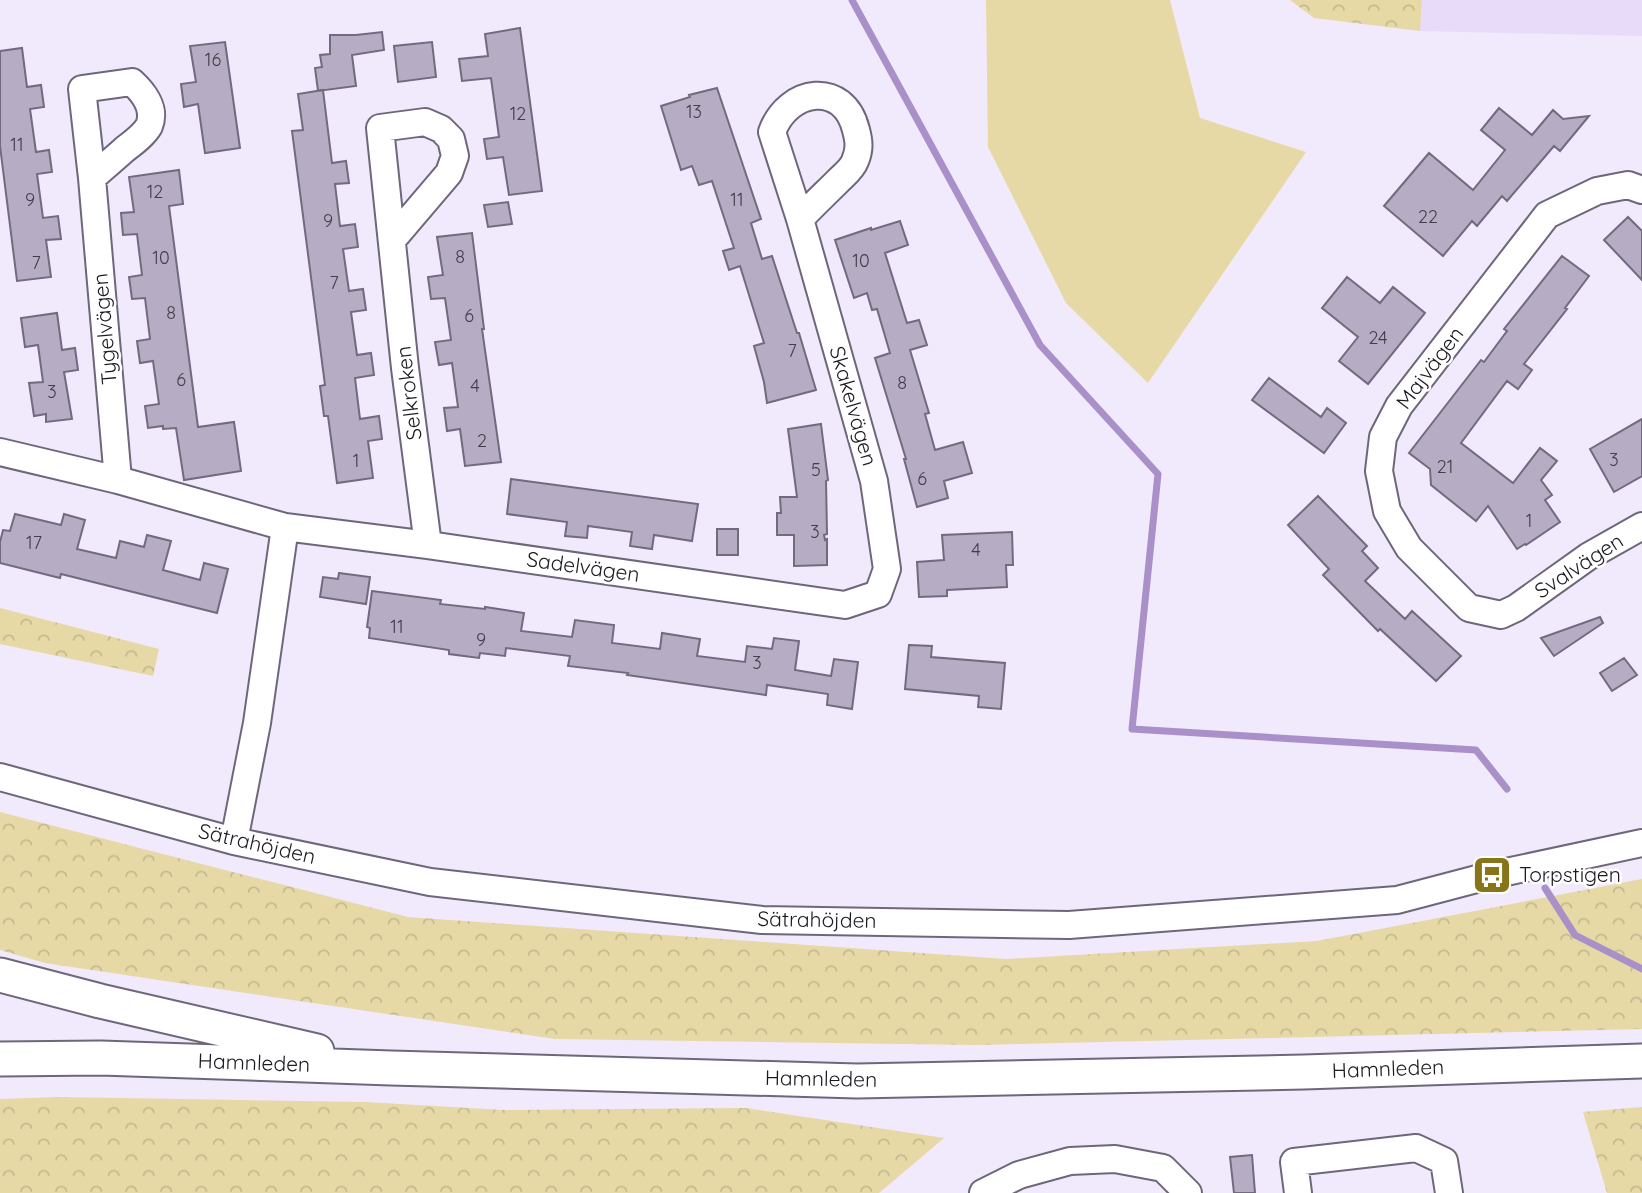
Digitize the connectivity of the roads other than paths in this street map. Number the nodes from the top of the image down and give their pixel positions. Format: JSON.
{"nodes":[{"id":1,"x":92,"y":178,"type":"dead end"},
{"id":2,"x":1642,"y":190,"type":"edge"},
{"id":3,"x":800,"y":219,"type":"dead end"},
{"id":4,"x":392,"y":240,"type":"dead end"},
{"id":5,"x":0,"y":452,"type":"edge"},
{"id":6,"x":118,"y":480,"type":"junction"},
{"id":7,"x":1642,"y":526,"type":"edge"},
{"id":8,"x":285,"y":527,"type":"junction"},
{"id":9,"x":428,"y":545,"type":"junction"},
{"id":10,"x":878,"y":594,"type":"joint"},
{"id":11,"x":1516,"y":608,"type":"joint"},
{"id":12,"x":0,"y":777,"type":"edge"},
{"id":13,"x":234,"y":841,"type":"junction"},
{"id":14,"x":1642,"y":843,"type":"edge"},
{"id":15,"x":0,"y":975,"type":"edge"},
{"id":16,"x":0,"y":1059,"type":"edge"},
{"id":17,"x":1642,"y":1061,"type":"edge"},
{"id":18,"x":391,"y":1068,"type":"junction"},
{"id":19,"x":983,"y":1193,"type":"edge"},
{"id":20,"x":1188,"y":1193,"type":"edge"},
{"id":21,"x":1298,"y":1193,"type":"edge"},
{"id":22,"x":1449,"y":1193,"type":"edge"}],
"edges":[{"from":1,"to":6,"type":"street","name":"Tygelvägen"},
{"from":2,"to":11,"type":"street","name":"Majvägen"},
{"from":3,"to":10,"type":"street","name":"Skakelvägen"},
{"from":4,"to":9,"type":"street","name":"Selkroken"},
{"from":5,"to":6,"type":"street","name":"Sadelvägen"},
{"from":6,"to":8,"type":"street","name":"Sadelvägen"},
{"from":7,"to":11,"type":"street","name":"Svalvägen"},
{"from":8,"to":9,"type":"street","name":"Sadelvägen"},
{"from":8,"to":13,"type":"street"},
{"from":9,"to":10,"type":"street","name":"Sadelvägen"},
{"from":12,"to":13,"type":"street","name":"Sätrahöjden"},
{"from":13,"to":14,"type":"street","name":"Sätrahöjden"},
{"from":15,"to":18,"type":"main road"},
{"from":16,"to":18,"type":"main road","name":"Hamnleden"},
{"from":17,"to":18,"type":"main road","name":"Hamnleden"},
{"from":19,"to":20,"type":"street"},
{"from":21,"to":22,"type":"street"}]}
